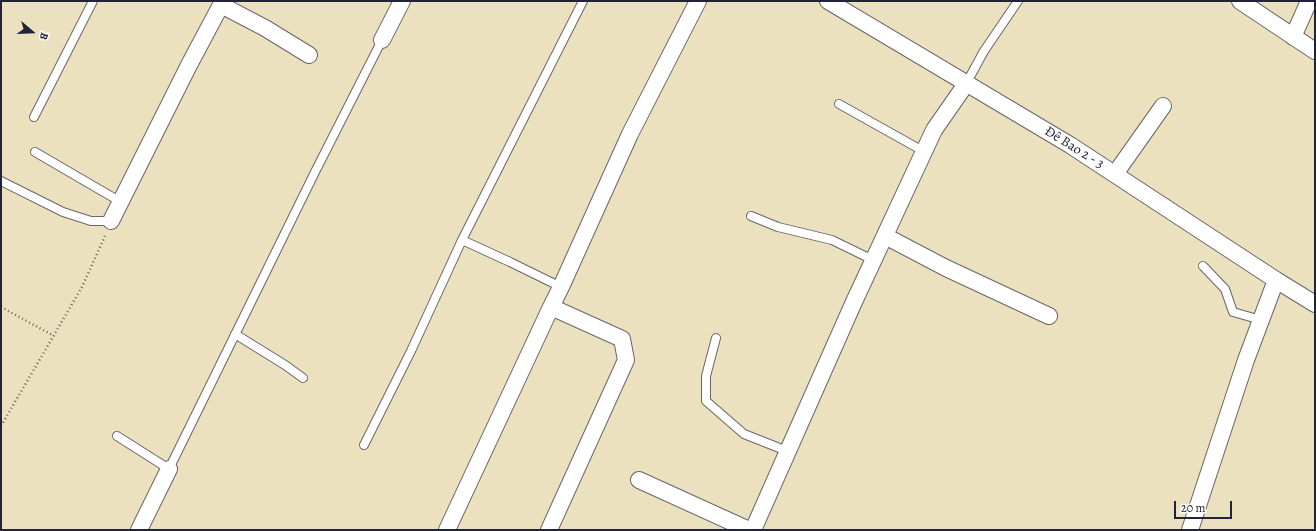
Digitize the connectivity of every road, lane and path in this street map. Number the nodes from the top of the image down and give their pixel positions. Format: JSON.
{"nodes":[{"id":1,"x":93,"y":1,"type":"edge"},
{"id":2,"x":402,"y":1,"type":"edge"},
{"id":3,"x":583,"y":1,"type":"edge"},
{"id":4,"x":698,"y":1,"type":"edge"},
{"id":5,"x":828,"y":1,"type":"edge"},
{"id":6,"x":1018,"y":1,"type":"edge"},
{"id":7,"x":1240,"y":1,"type":"edge"},
{"id":8,"x":1309,"y":1,"type":"edge"},
{"id":9,"x":222,"y":3,"type":"edge"},
{"id":10,"x":1293,"y":37,"type":"junction"},
{"id":11,"x":382,"y":40,"type":"joint"},
{"id":12,"x":1315,"y":51,"type":"edge"},
{"id":13,"x":309,"y":55,"type":"dead end"},
{"id":14,"x":966,"y":84,"type":"junction"},
{"id":15,"x":839,"y":104,"type":"dead end"},
{"id":16,"x":1163,"y":106,"type":"dead end"},
{"id":17,"x":34,"y":117,"type":"dead end"},
{"id":18,"x":924,"y":151,"type":"junction"},
{"id":19,"x":35,"y":152,"type":"dead end"},
{"id":20,"x":1115,"y":174,"type":"junction"},
{"id":21,"x":1,"y":181,"type":"edge"},
{"id":22,"x":120,"y":202,"type":"junction"},
{"id":23,"x":751,"y":216,"type":"dead end"},
{"id":24,"x":111,"y":220,"type":"junction"},
{"id":25,"x":885,"y":236,"type":"junction"},
{"id":26,"x":462,"y":240,"type":"junction"},
{"id":27,"x":873,"y":260,"type":"junction"},
{"id":28,"x":1203,"y":266,"type":"dead end"},
{"id":29,"x":1276,"y":280,"type":"junction"},
{"id":30,"x":561,"y":287,"type":"junction"},
{"id":31,"x":1315,"y":304,"type":"edge"},
{"id":32,"x":1,"y":307,"type":"edge"},
{"id":33,"x":551,"y":307,"type":"junction"},
{"id":34,"x":1049,"y":316,"type":"dead end"},
{"id":35,"x":1261,"y":320,"type":"junction"},
{"id":36,"x":235,"y":334,"type":"junction"},
{"id":37,"x":54,"y":336,"type":"junction"},
{"id":38,"x":716,"y":338,"type":"dead end"},
{"id":39,"x":303,"y":378,"type":"dead end"},
{"id":40,"x":1,"y":426,"type":"edge"},
{"id":41,"x":117,"y":436,"type":"dead end"},
{"id":42,"x":364,"y":445,"type":"dead end"},
{"id":43,"x":787,"y":451,"type":"junction"},
{"id":44,"x":169,"y":469,"type":"junction"},
{"id":45,"x":639,"y":480,"type":"dead end"},
{"id":46,"x":139,"y":530,"type":"edge"},
{"id":47,"x":447,"y":530,"type":"edge"},
{"id":48,"x":549,"y":530,"type":"edge"},
{"id":49,"x":749,"y":530,"type":"edge"},
{"id":50,"x":753,"y":530,"type":"edge"},
{"id":51,"x":1190,"y":530,"type":"edge"}],
"edges":[{"from":1,"to":17,"type":"lane"},
{"from":2,"to":11,"type":"street"},
{"from":3,"to":26,"type":"lane"},
{"from":4,"to":30,"type":"street"},
{"from":5,"to":14,"type":"street","name":"Đê Bao 2 - 3"},
{"from":6,"to":14,"type":"lane"},
{"from":7,"to":10,"type":"street"},
{"from":8,"to":10,"type":"street"},
{"from":9,"to":13,"type":"street"},
{"from":9,"to":22,"type":"street"},
{"from":10,"to":12,"type":"street"},
{"from":11,"to":36,"type":"lane"},
{"from":14,"to":18,"type":"street"},
{"from":14,"to":20,"type":"street","name":"Đê Bao 2 - 3"},
{"from":15,"to":18,"type":"lane"},
{"from":16,"to":20,"type":"street"},
{"from":18,"to":25,"type":"street"},
{"from":19,"to":22,"type":"lane"},
{"from":20,"to":29,"type":"street","name":"Đê Bao 2 - 3"},
{"from":21,"to":24,"type":"lane"},
{"from":22,"to":24,"type":"street"},
{"from":23,"to":27,"type":"lane"},
{"from":24,"to":37,"type":"path"},
{"from":25,"to":27,"type":"street"},
{"from":25,"to":34,"type":"street"},
{"from":26,"to":30,"type":"lane"},
{"from":26,"to":42,"type":"lane"},
{"from":27,"to":43,"type":"street"},
{"from":28,"to":35,"type":"lane"},
{"from":29,"to":31,"type":"street","name":"Đê Bao 2 - 3"},
{"from":29,"to":35,"type":"street"},
{"from":30,"to":33,"type":"street"},
{"from":32,"to":37,"type":"path"},
{"from":33,"to":47,"type":"street"},
{"from":33,"to":48,"type":"street"},
{"from":35,"to":51,"type":"street"},
{"from":36,"to":39,"type":"lane"},
{"from":36,"to":44,"type":"lane"},
{"from":37,"to":40,"type":"path"},
{"from":38,"to":43,"type":"lane"},
{"from":41,"to":44,"type":"lane"},
{"from":43,"to":50,"type":"street"},
{"from":44,"to":46,"type":"street"},
{"from":45,"to":49,"type":"street"}]}
